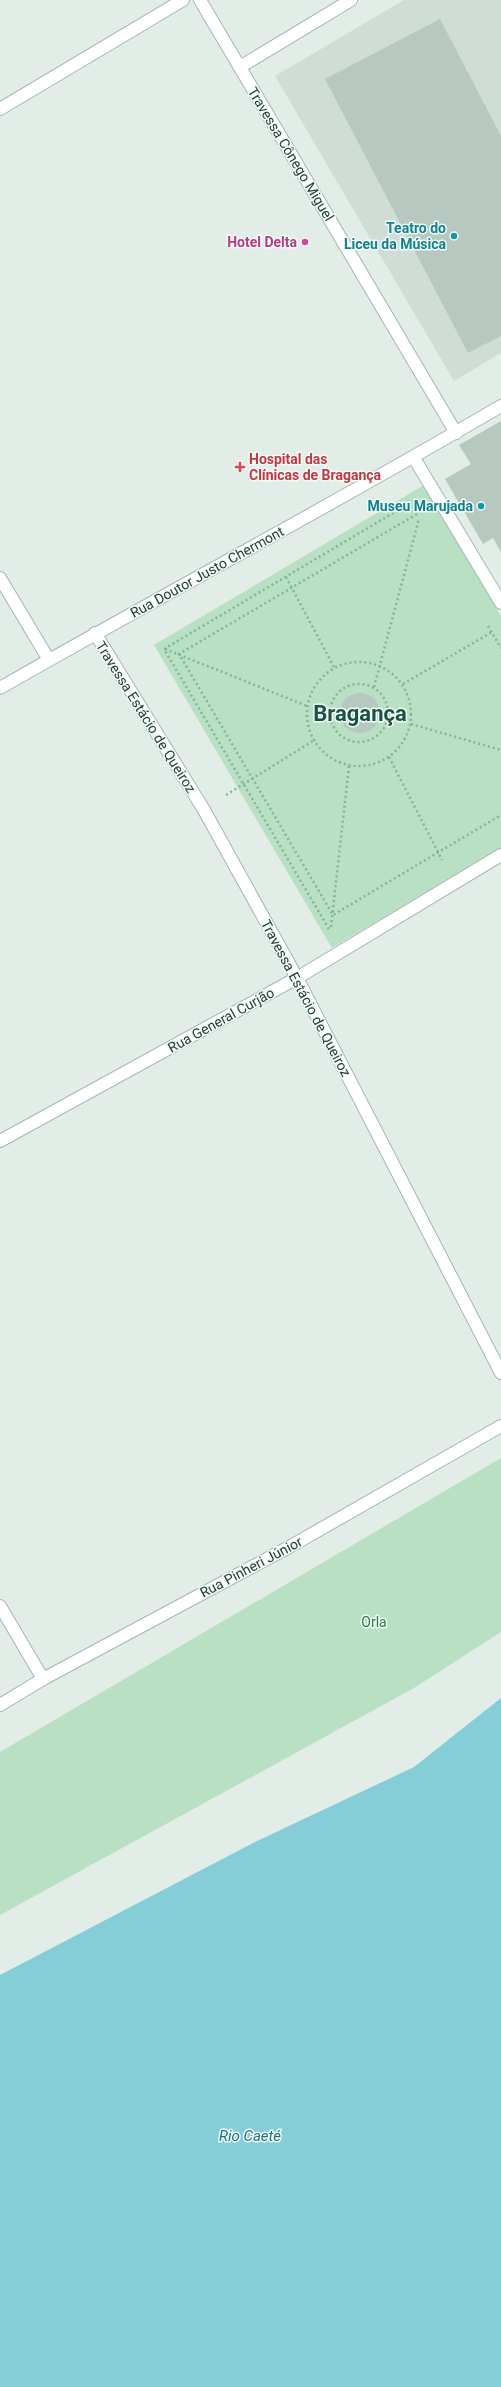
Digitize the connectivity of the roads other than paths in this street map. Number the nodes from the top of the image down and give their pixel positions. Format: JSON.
{"nodes":[{"id":1,"x":183,"y":0,"type":"edge"},
{"id":2,"x":200,"y":0,"type":"edge"},
{"id":3,"x":351,"y":0,"type":"edge"},
{"id":4,"x":240,"y":67,"type":"junction"},
{"id":5,"x":0,"y":109,"type":"edge"},
{"id":6,"x":501,"y":406,"type":"edge"},
{"id":7,"x":456,"y":433,"type":"junction"},
{"id":8,"x":414,"y":458,"type":"junction"},
{"id":9,"x":0,"y":578,"type":"edge"},
{"id":10,"x":501,"y":603,"type":"edge"},
{"id":11,"x":94,"y":633,"type":"junction"},
{"id":12,"x":49,"y":660,"type":"junction"},
{"id":13,"x":0,"y":688,"type":"edge"},
{"id":14,"x":501,"y":855,"type":"edge"},
{"id":15,"x":297,"y":978,"type":"junction"},
{"id":16,"x":0,"y":1142,"type":"edge"},
{"id":17,"x":501,"y":1373,"type":"edge"},
{"id":18,"x":501,"y":1426,"type":"edge"},
{"id":19,"x":0,"y":1606,"type":"edge"},
{"id":20,"x":43,"y":1679,"type":"junction"},
{"id":21,"x":0,"y":1705,"type":"edge"}],
"edges":[{"from":1,"to":5,"type":"street"},
{"from":2,"to":4,"type":"street","name":"Travessa Cônego Miguel"},
{"from":3,"to":4,"type":"street"},
{"from":4,"to":7,"type":"street","name":"Travessa Cônego Miguel"},
{"from":6,"to":7,"type":"street"},
{"from":7,"to":8,"type":"street","name":"Rua Doutor Justo Chermont"},
{"from":8,"to":10,"type":"street"},
{"from":8,"to":11,"type":"street","name":"Rua Doutor Justo Chermont"},
{"from":9,"to":12,"type":"street"},
{"from":11,"to":12,"type":"street","name":"Rua Doutor Justo Chermont"},
{"from":11,"to":15,"type":"street","name":"Travessa Estácio de Queiroz"},
{"from":12,"to":13,"type":"street","name":"Rua Doutor Justo Chermont"},
{"from":14,"to":15,"type":"street","name":"Rua General Curjão"},
{"from":15,"to":16,"type":"street","name":"Rua General Curjão"},
{"from":15,"to":17,"type":"street","name":"Travessa Estácio de Queiroz"},
{"from":18,"to":20,"type":"street","name":"Rua Pinheri Júnior"},
{"from":19,"to":20,"type":"street"},
{"from":20,"to":21,"type":"street","name":"Rua Pinheri Júnior"}]}
